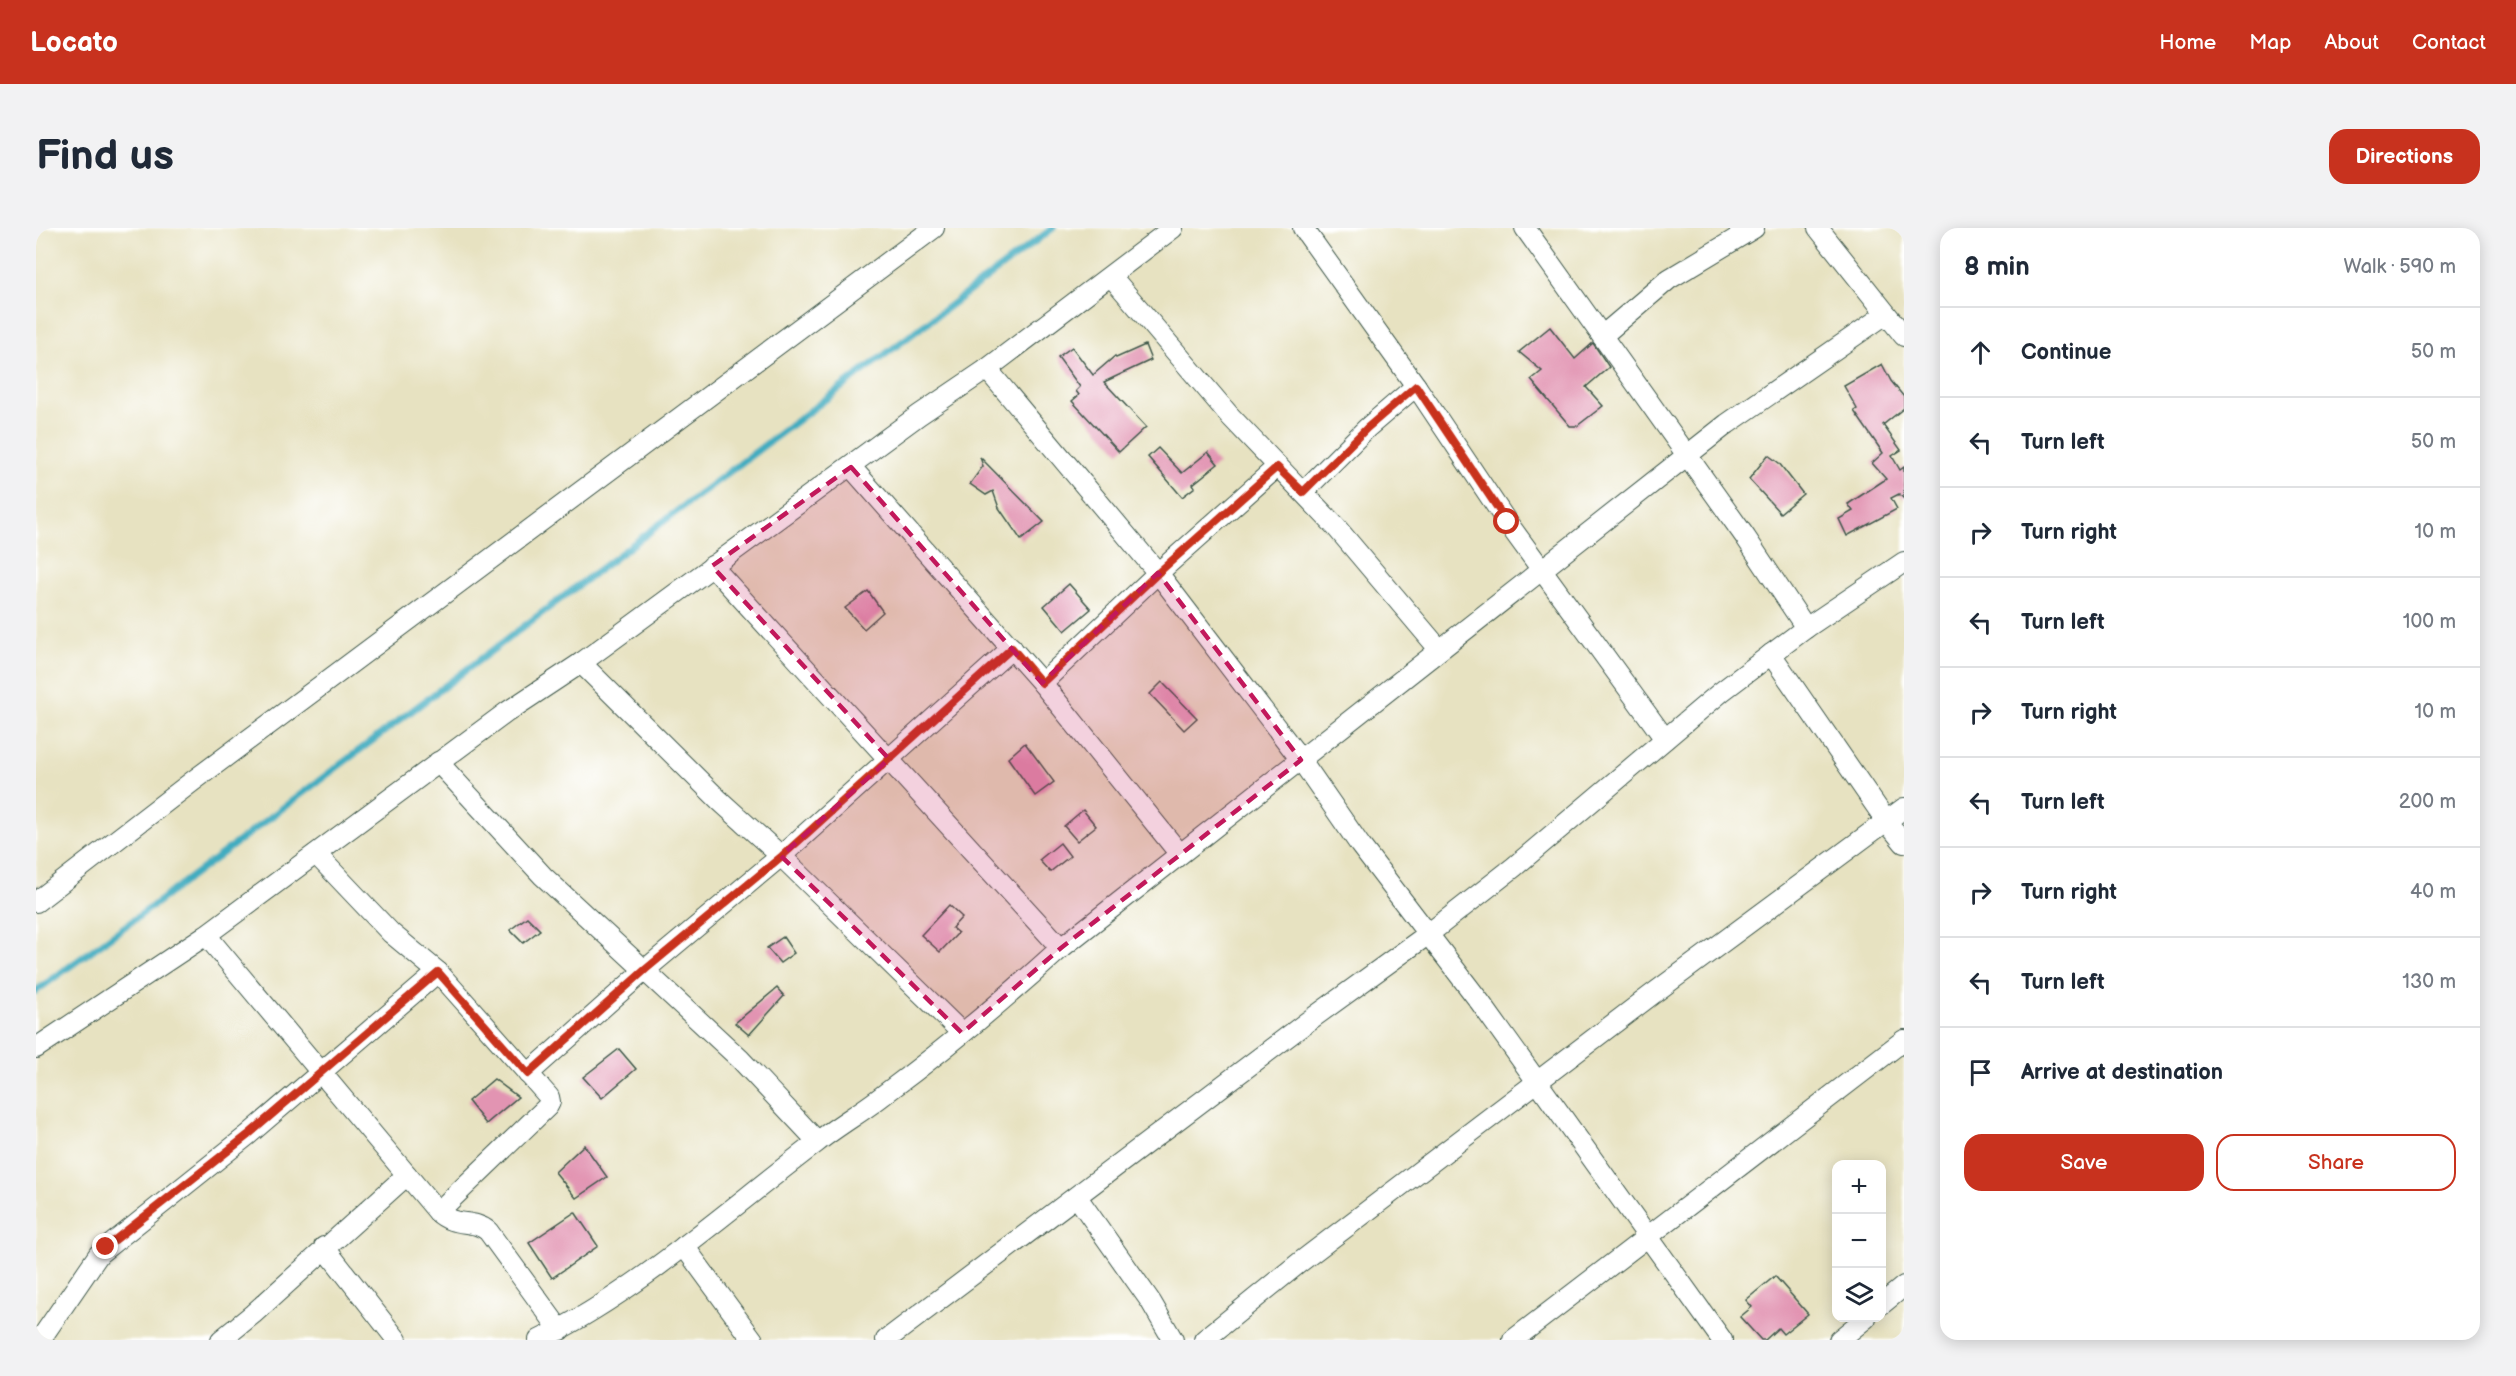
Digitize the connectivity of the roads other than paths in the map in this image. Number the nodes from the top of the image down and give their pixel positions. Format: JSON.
{"nodes":[{"id":1,"x":934,"y":228,"type":"edge"},
{"id":2,"x":1173,"y":228,"type":"edge"},
{"id":3,"x":1303,"y":228,"type":"edge"},
{"id":4,"x":1525,"y":228,"type":"edge"},
{"id":5,"x":1754,"y":228,"type":"edge"},
{"id":6,"x":1818,"y":228,"type":"edge"},
{"id":7,"x":1111,"y":276,"type":"junction"},
{"id":8,"x":1886,"y":314,"type":"junction"},
{"id":9,"x":1602,"y":336,"type":"junction"},
{"id":10,"x":1904,"y":336,"type":"edge"},
{"id":11,"x":987,"y":369,"type":"junction"},
{"id":12,"x":1416,"y":386,"type":"junction"},
{"id":13,"x":1689,"y":456,"type":"junction"},
{"id":14,"x":851,"y":466,"type":"junction"},
{"id":15,"x":1277,"y":467,"type":"junction"},
{"id":16,"x":1303,"y":492,"type":"junction"},
{"id":17,"x":1904,"y":562,"type":"edge"},
{"id":18,"x":712,"y":566,"type":"junction"},
{"id":19,"x":1542,"y":570,"type":"junction"},
{"id":20,"x":1158,"y":573,"type":"junction"},
{"id":21,"x":1806,"y":628,"type":"junction"},
{"id":22,"x":1012,"y":648,"type":"junction"},
{"id":23,"x":1439,"y":649,"type":"junction"},
{"id":24,"x":1772,"y":654,"type":"junction"},
{"id":25,"x":581,"y":663,"type":"junction"},
{"id":26,"x":1042,"y":683,"type":"junction"},
{"id":27,"x":1665,"y":739,"type":"junction"},
{"id":28,"x":889,"y":759,"type":"junction"},
{"id":29,"x":1300,"y":760,"type":"junction"},
{"id":30,"x":438,"y":762,"type":"junction"},
{"id":31,"x":1904,"y":808,"type":"edge"},
{"id":32,"x":1887,"y":822,"type":"junction"},
{"id":33,"x":1904,"y":843,"type":"edge"},
{"id":34,"x":1179,"y":853,"type":"junction"},
{"id":35,"x":316,"y":854,"type":"junction"},
{"id":36,"x":782,"y":856,"type":"junction"},
{"id":37,"x":36,"y":902,"type":"edge"},
{"id":38,"x":206,"y":935,"type":"junction"},
{"id":39,"x":1427,"y":935,"type":"junction"},
{"id":40,"x":1060,"y":948,"type":"junction"},
{"id":41,"x":646,"y":969,"type":"junction"},
{"id":42,"x":438,"y":972,"type":"junction"},
{"id":43,"x":962,"y":1034,"type":"junction"},
{"id":44,"x":1904,"y":1040,"type":"edge"},
{"id":45,"x":36,"y":1048,"type":"edge"},
{"id":46,"x":321,"y":1073,"type":"junction"},
{"id":47,"x":528,"y":1074,"type":"junction"},
{"id":48,"x":1537,"y":1083,"type":"junction"},
{"id":49,"x":817,"y":1141,"type":"junction"},
{"id":50,"x":407,"y":1175,"type":"junction"},
{"id":51,"x":1077,"y":1197,"type":"junction"},
{"id":52,"x":438,"y":1212,"type":"junction"},
{"id":53,"x":1649,"y":1237,"type":"junction"},
{"id":54,"x":684,"y":1246,"type":"junction"},
{"id":55,"x":324,"y":1247,"type":"junction"},
{"id":56,"x":1904,"y":1286,"type":"edge"},
{"id":57,"x":1886,"y":1300,"type":"edge"},
{"id":58,"x":1860,"y":1322,"type":"edge"},
{"id":59,"x":560,"y":1330,"type":"junction"},
{"id":60,"x":40,"y":1340,"type":"edge"},
{"id":61,"x":221,"y":1340,"type":"edge"},
{"id":62,"x":397,"y":1340,"type":"edge"},
{"id":63,"x":538,"y":1340,"type":"edge"},
{"id":64,"x":753,"y":1340,"type":"edge"},
{"id":65,"x":886,"y":1340,"type":"edge"},
{"id":66,"x":1173,"y":1340,"type":"edge"},
{"id":67,"x":1204,"y":1340,"type":"edge"},
{"id":68,"x":1513,"y":1340,"type":"edge"},
{"id":69,"x":1722,"y":1340,"type":"edge"},
{"id":70,"x":1839,"y":1340,"type":"edge"}],
"edges":[{"from":1,"to":37,"type":"street"},
{"from":2,"to":7,"type":"street"},
{"from":3,"to":12,"type":"street"},
{"from":4,"to":9,"type":"street"},
{"from":5,"to":9,"type":"street"},
{"from":6,"to":8,"type":"street"},
{"from":7,"to":11,"type":"street"},
{"from":7,"to":15,"type":"street"},
{"from":8,"to":10,"type":"street"},
{"from":8,"to":13,"type":"street"},
{"from":9,"to":13,"type":"street"},
{"from":11,"to":14,"type":"street"},
{"from":11,"to":20,"type":"street"},
{"from":12,"to":16,"type":"street"},
{"from":12,"to":19,"type":"street"},
{"from":13,"to":19,"type":"street"},
{"from":13,"to":21,"type":"street"},
{"from":14,"to":18,"type":"street"},
{"from":14,"to":22,"type":"street"},
{"from":15,"to":16,"type":"street"},
{"from":15,"to":20,"type":"street"},
{"from":16,"to":23,"type":"street"},
{"from":17,"to":21,"type":"street"},
{"from":18,"to":25,"type":"street"},
{"from":18,"to":28,"type":"street"},
{"from":19,"to":23,"type":"street"},
{"from":19,"to":27,"type":"street"},
{"from":20,"to":26,"type":"street"},
{"from":20,"to":29,"type":"street"},
{"from":21,"to":24,"type":"street"},
{"from":22,"to":26,"type":"street"},
{"from":22,"to":28,"type":"street"},
{"from":23,"to":29,"type":"street"},
{"from":24,"to":27,"type":"street"},
{"from":24,"to":32,"type":"street"},
{"from":25,"to":30,"type":"street"},
{"from":25,"to":36,"type":"street"},
{"from":26,"to":34,"type":"street"},
{"from":27,"to":39,"type":"street"},
{"from":28,"to":36,"type":"street"},
{"from":28,"to":40,"type":"street"},
{"from":29,"to":34,"type":"street"},
{"from":29,"to":39,"type":"street"},
{"from":30,"to":35,"type":"street"},
{"from":30,"to":41,"type":"street"},
{"from":31,"to":32,"type":"street"},
{"from":32,"to":33,"type":"street"},
{"from":32,"to":48,"type":"street"},
{"from":34,"to":40,"type":"street"},
{"from":35,"to":38,"type":"street"},
{"from":35,"to":42,"type":"street"},
{"from":36,"to":41,"type":"street"},
{"from":36,"to":43,"type":"street"},
{"from":38,"to":45,"type":"street"},
{"from":38,"to":46,"type":"street"},
{"from":39,"to":48,"type":"street"},
{"from":39,"to":51,"type":"street"},
{"from":40,"to":43,"type":"street"},
{"from":41,"to":47,"type":"street"},
{"from":41,"to":49,"type":"street"},
{"from":42,"to":46,"type":"street"},
{"from":42,"to":47,"type":"street"},
{"from":43,"to":49,"type":"street"},
{"from":44,"to":53,"type":"street"},
{"from":46,"to":50,"type":"street"},
{"from":46,"to":60,"type":"street"},
{"from":47,"to":52,"type":"street"},
{"from":48,"to":53,"type":"street"},
{"from":48,"to":67,"type":"street"},
{"from":49,"to":54,"type":"street"},
{"from":50,"to":52,"type":"street"},
{"from":50,"to":55,"type":"street"},
{"from":51,"to":65,"type":"street"},
{"from":51,"to":66,"type":"street"},
{"from":52,"to":59,"type":"street"},
{"from":53,"to":68,"type":"street"},
{"from":53,"to":69,"type":"street"},
{"from":54,"to":59,"type":"street"},
{"from":54,"to":64,"type":"street"},
{"from":55,"to":61,"type":"street"},
{"from":55,"to":62,"type":"street"},
{"from":56,"to":57,"type":"street"},
{"from":58,"to":70,"type":"street"},
{"from":59,"to":63,"type":"street"}]}
